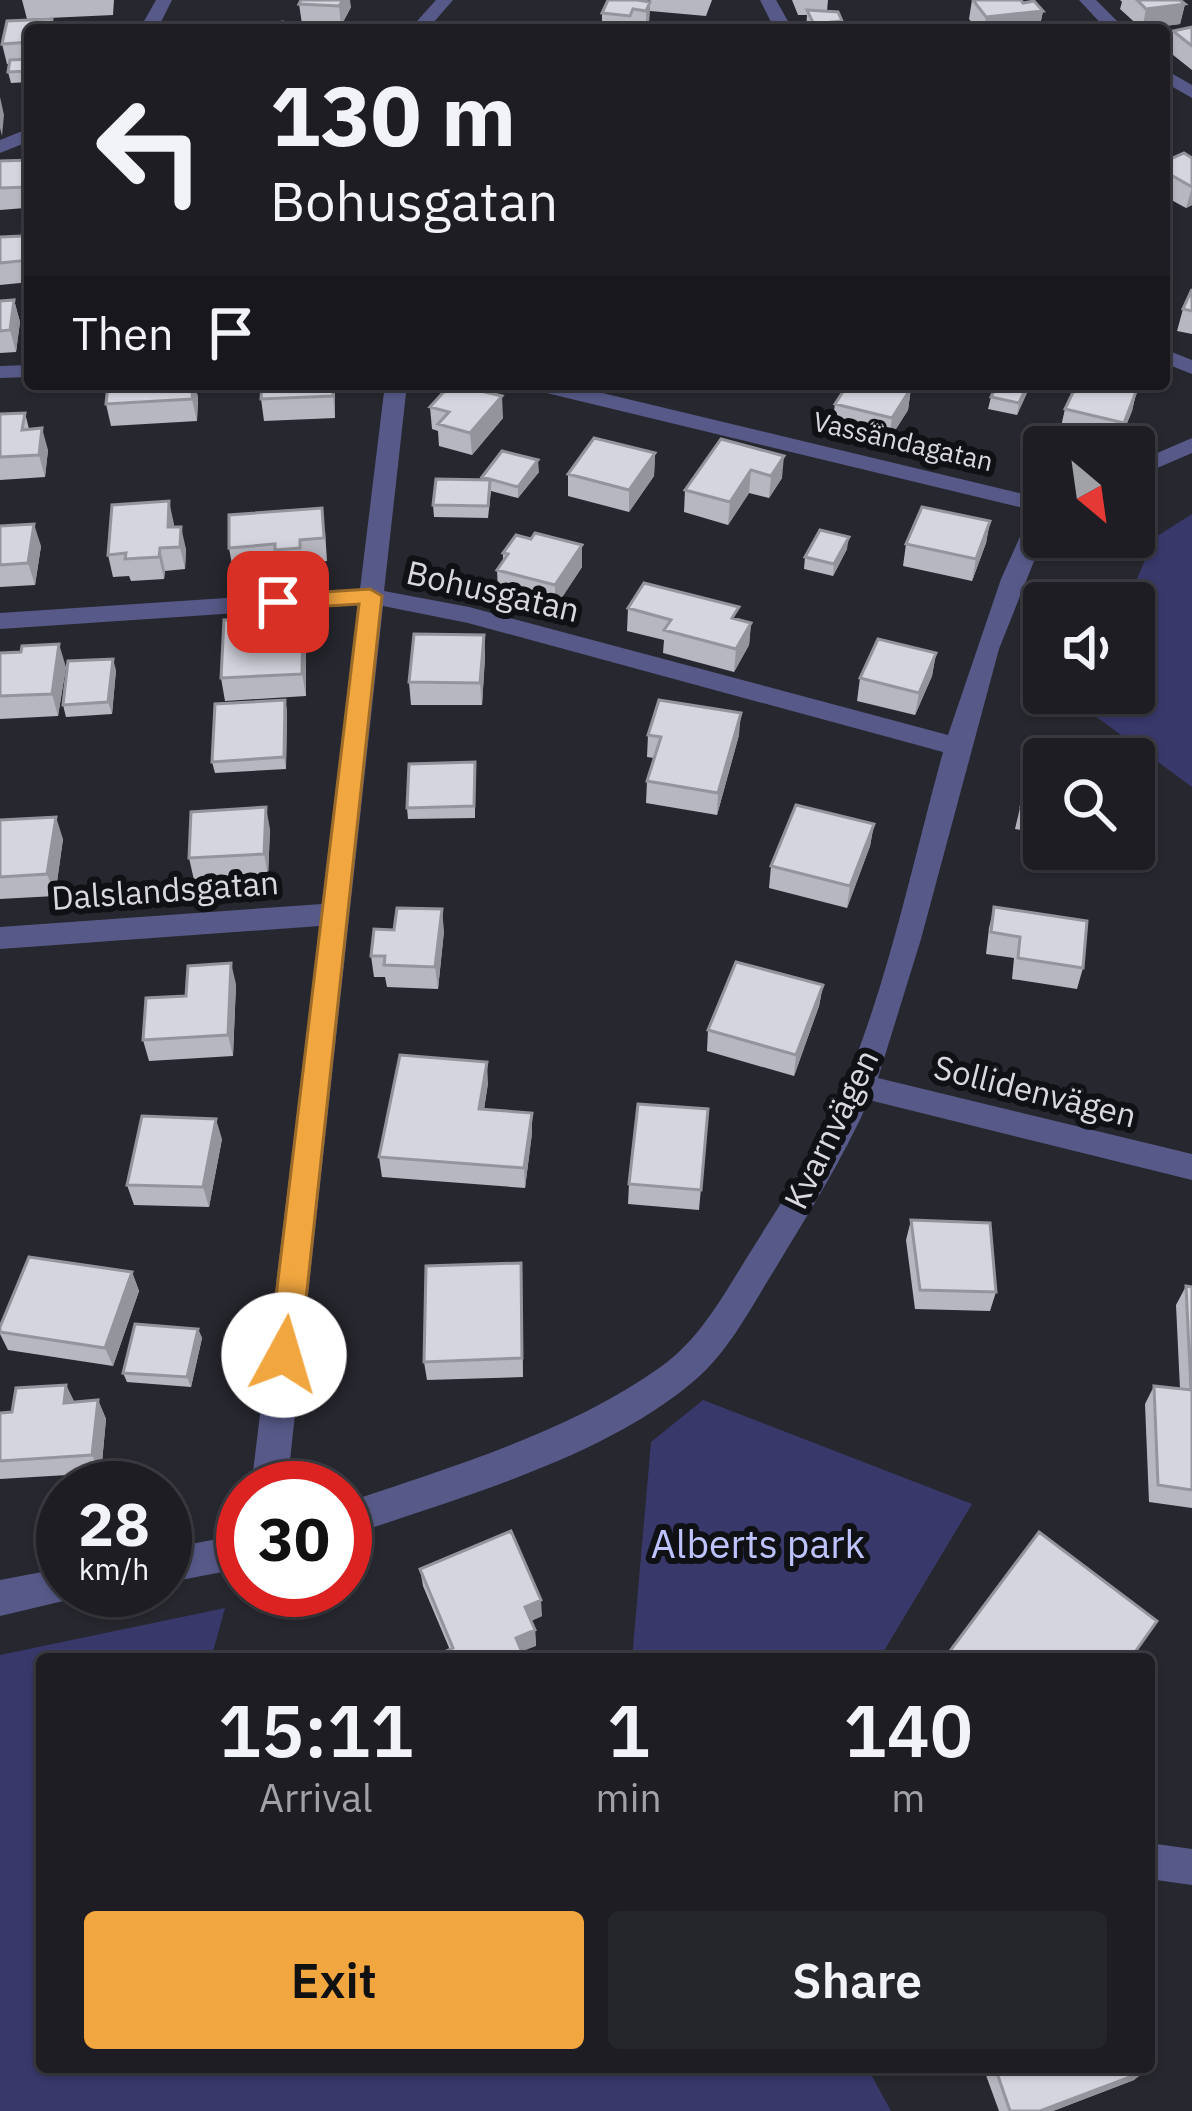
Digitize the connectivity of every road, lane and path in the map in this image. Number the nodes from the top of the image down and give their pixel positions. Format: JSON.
{"nodes":[{"id":1,"x":445,"y":0,"type":"edge"},
{"id":2,"x":1087,"y":0,"type":"edge"},
{"id":3,"x":423,"y":24,"type":"edge"},
{"id":4,"x":1111,"y":24,"type":"edge"},
{"id":5,"x":395,"y":390,"type":"edge"},
{"id":6,"x":565,"y":390,"type":"edge"},
{"id":7,"x":1192,"y":445,"type":"edge"},
{"id":8,"x":1155,"y":462,"type":"edge"},
{"id":9,"x":1023,"y":503,"type":"edge"},
{"id":10,"x":1023,"y":558,"type":"edge"},
{"id":11,"x":370,"y":596,"type":"junction"},
{"id":12,"x":0,"y":621,"type":"edge"},
{"id":13,"x":958,"y":747,"type":"junction"},
{"id":14,"x":334,"y":914,"type":"junction"},
{"id":15,"x":0,"y":938,"type":"edge"},
{"id":16,"x":860,"y":1086,"type":"junction"},
{"id":17,"x":1192,"y":1166,"type":"edge"},
{"id":18,"x":272,"y":1461,"type":"edge"},
{"id":19,"x":372,"y":1509,"type":"edge"},
{"id":20,"x":36,"y":1591,"type":"edge"},
{"id":21,"x":0,"y":1598,"type":"edge"},
{"id":22,"x":1155,"y":1863,"type":"edge"},
{"id":23,"x":1192,"y":1867,"type":"edge"}],
"edges":[{"from":1,"to":3,"type":"street"},
{"from":2,"to":4,"type":"street"},
{"from":5,"to":11,"type":"street"},
{"from":6,"to":9,"type":"street","name":"Vassändagatan"},
{"from":7,"to":8,"type":"street"},
{"from":10,"to":13,"type":"street","name":"Kvarnvägen"},
{"from":11,"to":12,"type":"street","name":"Bohusgatan"},
{"from":11,"to":13,"type":"street","name":"Bohusgatan"},
{"from":11,"to":14,"type":"street"},
{"from":13,"to":16,"type":"street","name":"Kvarnvägen"},
{"from":14,"to":15,"type":"street","name":"Dalslandsgatan"},
{"from":14,"to":18,"type":"street"},
{"from":16,"to":17,"type":"street","name":"Sollidenvägen"},
{"from":16,"to":19,"type":"street","name":"Kvarnvägen"},
{"from":20,"to":21,"type":"street"},
{"from":22,"to":23,"type":"lane"}]}
